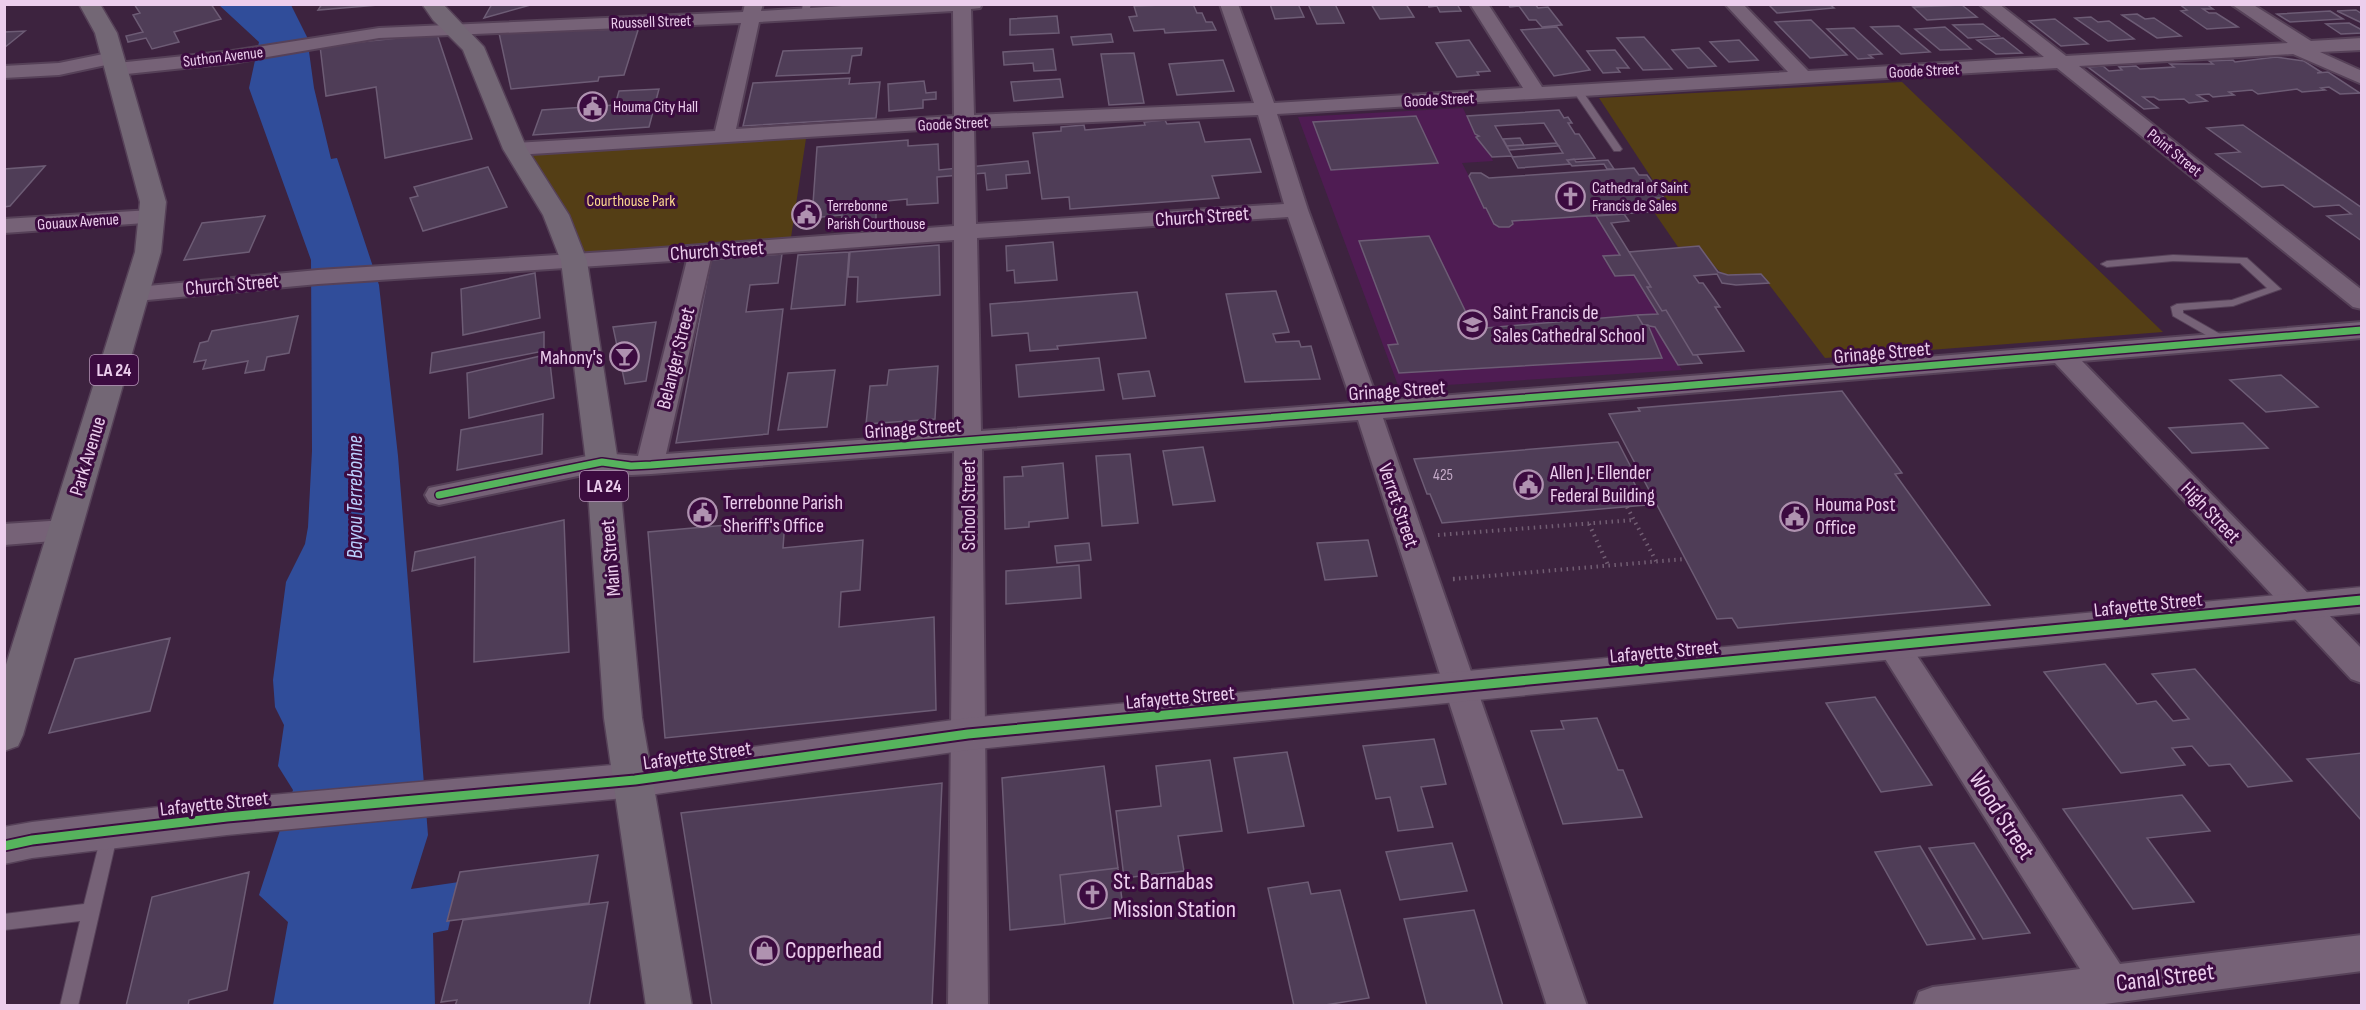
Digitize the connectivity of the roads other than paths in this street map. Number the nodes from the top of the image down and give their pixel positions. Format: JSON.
{"nodes":[{"id":1,"x":90,"y":4,"type":"edge"},
{"id":2,"x":974,"y":4,"type":"edge"},
{"id":3,"x":1228,"y":4,"type":"edge"},
{"id":4,"x":1479,"y":4,"type":"edge"},
{"id":5,"x":1733,"y":4,"type":"edge"},
{"id":6,"x":1987,"y":4,"type":"edge"},
{"id":7,"x":2239,"y":4,"type":"edge"},
{"id":8,"x":962,"y":5,"type":"edge"},
{"id":9,"x":806,"y":9,"type":"edge"},
{"id":10,"x":752,"y":11,"type":"edge"},
{"id":11,"x":442,"y":17,"type":"edge"},
{"id":12,"x":328,"y":40,"type":"joint"},
{"id":13,"x":2361,"y":44,"type":"edge"},
{"id":14,"x":2301,"y":47,"type":"junction"},
{"id":15,"x":2062,"y":62,"type":"junction"},
{"id":16,"x":115,"y":63,"type":"junction"},
{"id":17,"x":4,"y":72,"type":"edge"},
{"id":18,"x":1803,"y":77,"type":"junction"},
{"id":19,"x":2361,"y":78,"type":"edge"},
{"id":20,"x":1578,"y":91,"type":"junction"},
{"id":21,"x":1536,"y":93,"type":"junction"},
{"id":22,"x":1266,"y":109,"type":"junction"},
{"id":23,"x":963,"y":122,"type":"junction"},
{"id":24,"x":724,"y":137,"type":"junction"},
{"id":25,"x":515,"y":149,"type":"junction"},
{"id":26,"x":1617,"y":149,"type":"dead end"},
{"id":27,"x":1297,"y":210,"type":"junction"},
{"id":28,"x":151,"y":217,"type":"junction"},
{"id":29,"x":4,"y":226,"type":"edge"},
{"id":30,"x":966,"y":230,"type":"junction"},
{"id":31,"x":701,"y":252,"type":"junction"},
{"id":32,"x":574,"y":261,"type":"junction"},
{"id":33,"x":2107,"y":264,"type":"dead end"},
{"id":34,"x":137,"y":294,"type":"junction"},
{"id":35,"x":2361,"y":302,"type":"edge"},
{"id":36,"x":2361,"y":330,"type":"edge"},
{"id":37,"x":2225,"y":342,"type":"junction"},
{"id":38,"x":2061,"y":354,"type":"junction"},
{"id":39,"x":1367,"y":408,"type":"junction"},
{"id":40,"x":968,"y":441,"type":"junction"},
{"id":41,"x":603,"y":462,"type":"junction"},
{"id":42,"x":651,"y":465,"type":"junction"},
{"id":43,"x":439,"y":495,"type":"dead end"},
{"id":44,"x":64,"y":530,"type":"junction"},
{"id":45,"x":4,"y":535,"type":"edge"},
{"id":46,"x":2361,"y":600,"type":"edge"},
{"id":47,"x":2301,"y":606,"type":"junction"},
{"id":48,"x":1893,"y":645,"type":"junction"},
{"id":49,"x":2361,"y":670,"type":"edge"},
{"id":50,"x":1461,"y":687,"type":"junction"},
{"id":51,"x":968,"y":734,"type":"junction"},
{"id":52,"x":4,"y":735,"type":"edge"},
{"id":53,"x":635,"y":780,"type":"junction"},
{"id":54,"x":110,"y":831,"type":"junction"},
{"id":55,"x":4,"y":846,"type":"edge"},
{"id":56,"x":91,"y":911,"type":"junction"},
{"id":57,"x":5,"y":922,"type":"edge"},
{"id":58,"x":2361,"y":953,"type":"edge"},
{"id":59,"x":2111,"y":984,"type":"junction"},
{"id":60,"x":69,"y":1005,"type":"edge"},
{"id":61,"x":669,"y":1005,"type":"edge"},
{"id":62,"x":968,"y":1005,"type":"edge"},
{"id":63,"x":1567,"y":1005,"type":"edge"},
{"id":64,"x":1933,"y":1005,"type":"edge"}],
"edges":[{"from":1,"to":16,"type":"main road","name":"Park Avenue","number":"LA 24"},
{"from":2,"to":8,"type":"street","name":"Roussell Street"},
{"from":3,"to":22,"type":"street","name":"Verret Street"},
{"from":4,"to":21,"type":"street"},
{"from":5,"to":18,"type":"street"},
{"from":6,"to":15,"type":"street","name":"Point Street"},
{"from":7,"to":14,"type":"street"},
{"from":8,"to":9,"type":"street","name":"Roussell Street"},
{"from":8,"to":23,"type":"street","name":"School Street"},
{"from":9,"to":10,"type":"street","name":"Roussell Street"},
{"from":10,"to":11,"type":"street","name":"Roussell Street"},
{"from":10,"to":24,"type":"street"},
{"from":11,"to":12,"type":"street","name":"Roussell Street"},
{"from":11,"to":25,"type":"main road","name":"Main Street","number":"LA 24"},
{"from":12,"to":16,"type":"street","name":"Suthon Avenue"},
{"from":13,"to":14,"type":"street","name":"Goode Street"},
{"from":14,"to":15,"type":"street","name":"Goode Street"},
{"from":14,"to":19,"type":"street"},
{"from":15,"to":18,"type":"street","name":"Goode Street"},
{"from":15,"to":35,"type":"street","name":"Point Street"},
{"from":16,"to":17,"type":"street","name":"Suthon Avenue"},
{"from":16,"to":28,"type":"main road","name":"Park Avenue","number":"LA 24"},
{"from":18,"to":20,"type":"street","name":"Goode Street"},
{"from":20,"to":21,"type":"street","name":"Goode Street"},
{"from":20,"to":26,"type":"lane"},
{"from":21,"to":22,"type":"street","name":"Goode Street"},
{"from":22,"to":23,"type":"street","name":"Goode Street"},
{"from":22,"to":27,"type":"street","name":"Verret Street"},
{"from":23,"to":24,"type":"street","name":"Goode Street"},
{"from":23,"to":30,"type":"street","name":"School Street"},
{"from":24,"to":25,"type":"street","name":"Goode Street"},
{"from":25,"to":32,"type":"main road","name":"Main Street","number":"LA 24"},
{"from":27,"to":30,"type":"street","name":"Church Street"},
{"from":27,"to":39,"type":"street","name":"Verret Street"},
{"from":28,"to":29,"type":"street","name":"Gouaux Avenue"},
{"from":28,"to":34,"type":"main road","name":"Park Avenue","number":"LA 24"},
{"from":30,"to":31,"type":"street","name":"Church Street"},
{"from":30,"to":40,"type":"street","name":"School Street"},
{"from":31,"to":32,"type":"street","name":"Church Street"},
{"from":31,"to":42,"type":"street","name":"Belanger Street"},
{"from":32,"to":34,"type":"street","name":"Church Street"},
{"from":32,"to":41,"type":"main road","name":"Main Street","number":"LA 24"},
{"from":33,"to":37,"type":"lane"},
{"from":34,"to":44,"type":"main road","name":"Park Avenue","number":"LA 24"},
{"from":36,"to":37,"type":"street","name":"Grinage Street"},
{"from":37,"to":38,"type":"street","name":"Grinage Street"},
{"from":38,"to":39,"type":"street","name":"Grinage Street"},
{"from":38,"to":47,"type":"street","name":"High Street"},
{"from":39,"to":40,"type":"street","name":"Grinage Street"},
{"from":39,"to":50,"type":"street","name":"Verret Street"},
{"from":40,"to":42,"type":"street","name":"Grinage Street"},
{"from":40,"to":51,"type":"street","name":"School Street"},
{"from":41,"to":42,"type":"street","name":"Grinage Street"},
{"from":41,"to":43,"type":"street","name":"Grinage Street"},
{"from":41,"to":53,"type":"main road","name":"Main Street","number":"LA 24"},
{"from":44,"to":45,"type":"street"},
{"from":44,"to":52,"type":"main road","name":"Park Avenue","number":"LA 24"},
{"from":46,"to":47,"type":"street","name":"Lafayette Street"},
{"from":47,"to":48,"type":"street","name":"Lafayette Street"},
{"from":47,"to":49,"type":"street","name":"High Street"},
{"from":48,"to":50,"type":"street","name":"Lafayette Street"},
{"from":48,"to":59,"type":"street","name":"Wood Street"},
{"from":50,"to":51,"type":"street","name":"Lafayette Street"},
{"from":50,"to":63,"type":"street","name":"Verret Street"},
{"from":51,"to":53,"type":"street","name":"Lafayette Street"},
{"from":51,"to":62,"type":"street","name":"School Street"},
{"from":53,"to":54,"type":"street","name":"Lafayette Street"},
{"from":53,"to":61,"type":"main road","name":"Main Street","number":"LA 24"},
{"from":54,"to":55,"type":"street","name":"Lafayette Street"},
{"from":54,"to":56,"type":"lane"},
{"from":56,"to":57,"type":"lane"},
{"from":56,"to":60,"type":"lane"},
{"from":58,"to":59,"type":"street","name":"Canal Street"},
{"from":59,"to":64,"type":"street","name":"Canal Street"}]}
